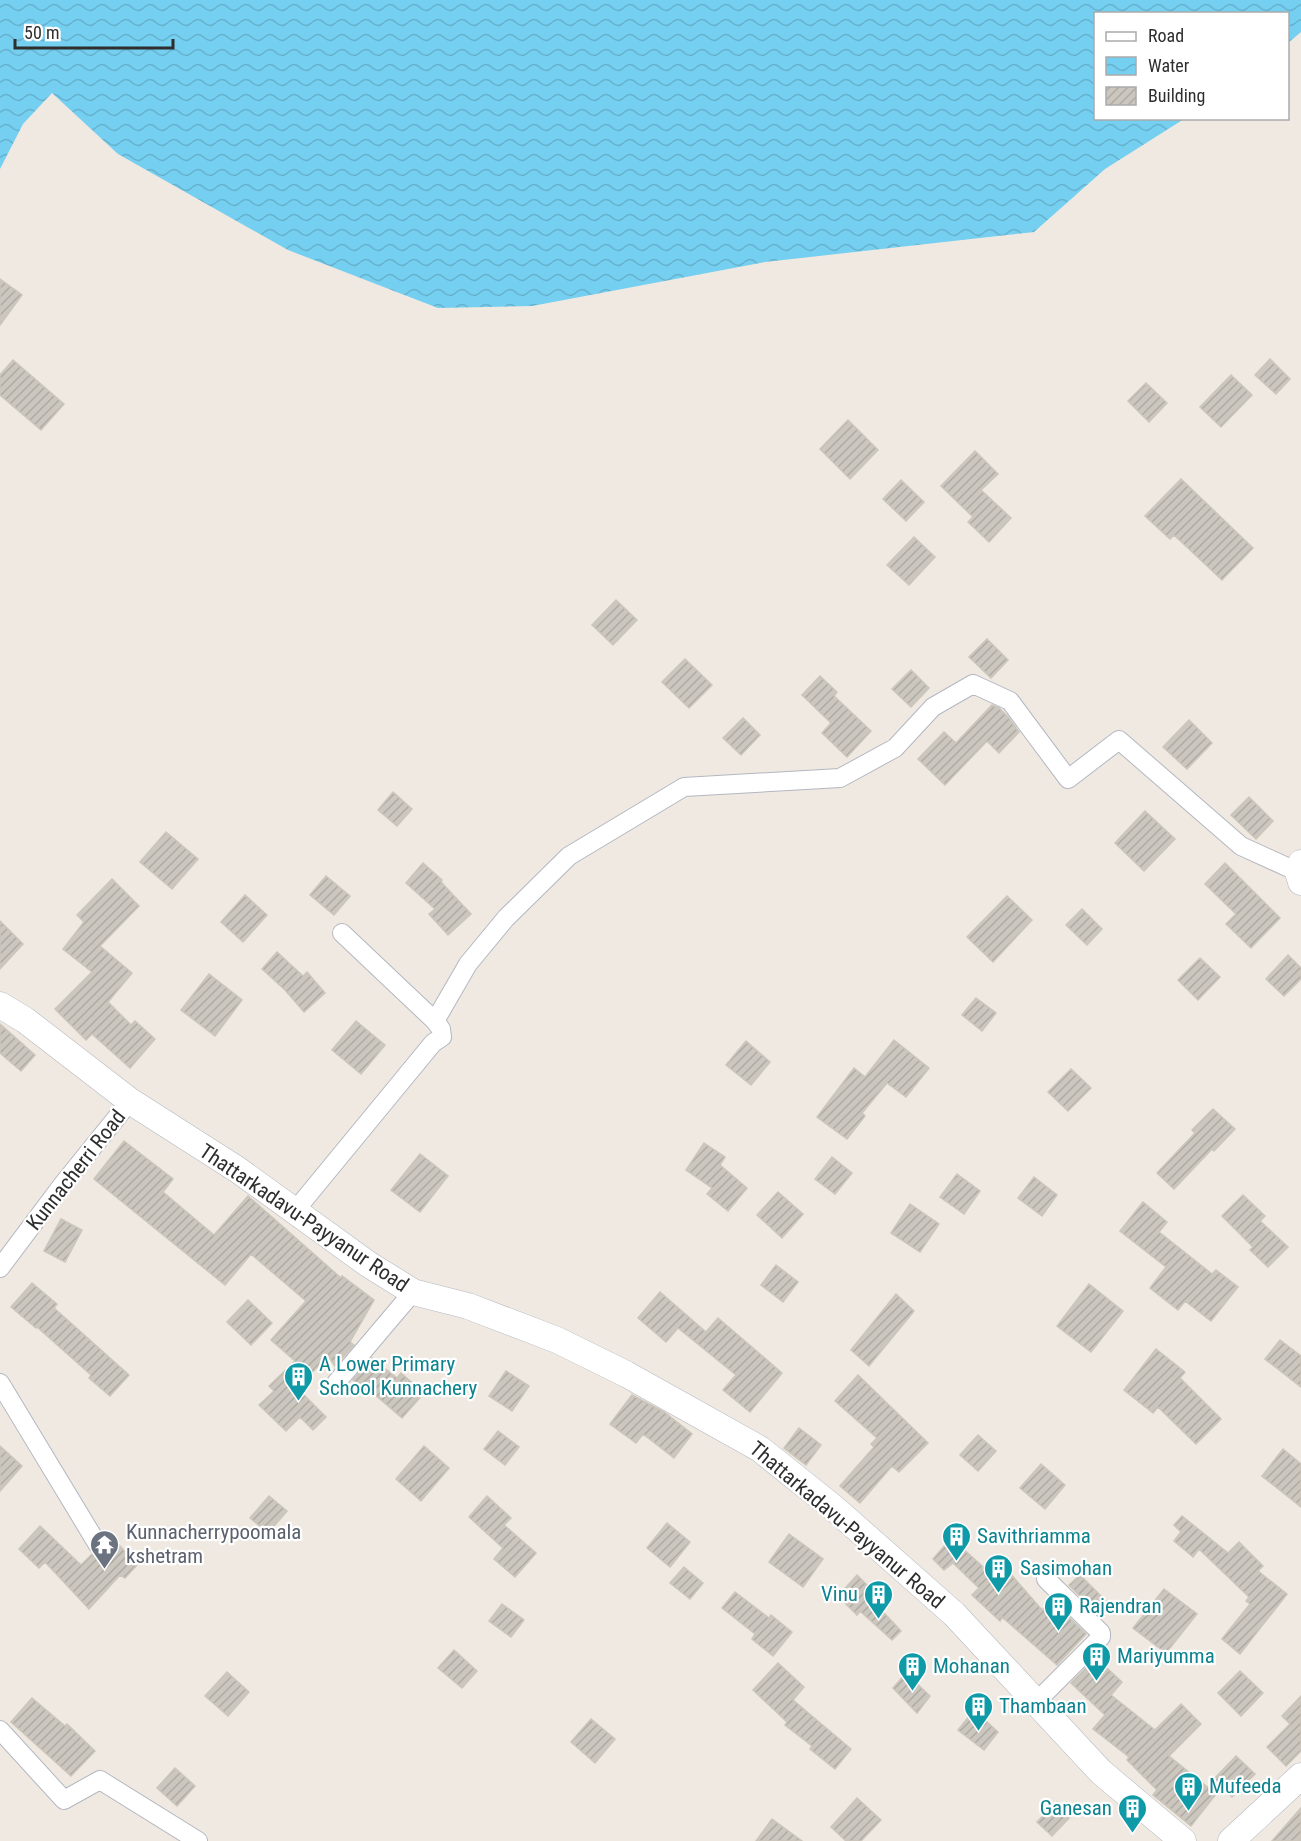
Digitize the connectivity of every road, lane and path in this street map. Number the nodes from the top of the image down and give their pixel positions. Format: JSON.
{"nodes":[{"id":1,"x":1300,"y":872,"type":"edge"},
{"id":2,"x":342,"y":933,"type":"dead end"},
{"id":3,"x":0,"y":1005,"type":"edge"},
{"id":4,"x":435,"y":1021,"type":"junction"},
{"id":5,"x":130,"y":1101,"type":"junction"},
{"id":6,"x":294,"y":1212,"type":"junction"},
{"id":7,"x":0,"y":1268,"type":"edge"},
{"id":8,"x":413,"y":1292,"type":"junction"},
{"id":9,"x":0,"y":1383,"type":"edge"},
{"id":10,"x":336,"y":1383,"type":"dead end"},
{"id":11,"x":98,"y":1545,"type":"dead end"},
{"id":12,"x":1046,"y":1579,"type":"dead end"},
{"id":13,"x":1036,"y":1702,"type":"junction"},
{"id":14,"x":0,"y":1730,"type":"edge"},
{"id":15,"x":1301,"y":1776,"type":"edge"},
{"id":16,"x":198,"y":1841,"type":"edge"},
{"id":17,"x":1183,"y":1841,"type":"edge"},
{"id":18,"x":1231,"y":1841,"type":"edge"}],
"edges":[{"from":1,"to":4,"type":"street"},
{"from":2,"to":4,"type":"street"},
{"from":3,"to":5,"type":"main road","name":"Thattarkadavu-Payyanur Road"},
{"from":4,"to":6,"type":"street"},
{"from":5,"to":6,"type":"main road","name":"Thattarkadavu-Payyanur Road"},
{"from":5,"to":7,"type":"street","name":"Kunnacherri Road"},
{"from":6,"to":8,"type":"main road","name":"Thattarkadavu-Payyanur Road"},
{"from":8,"to":10,"type":"street"},
{"from":8,"to":13,"type":"main road","name":"Thattarkadavu-Payyanur Road"},
{"from":9,"to":11,"type":"street"},
{"from":12,"to":13,"type":"street"},
{"from":13,"to":17,"type":"main road","name":"Thattarkadavu-Payyanur Road"},
{"from":14,"to":16,"type":"street"},
{"from":15,"to":18,"type":"main road"}]}
